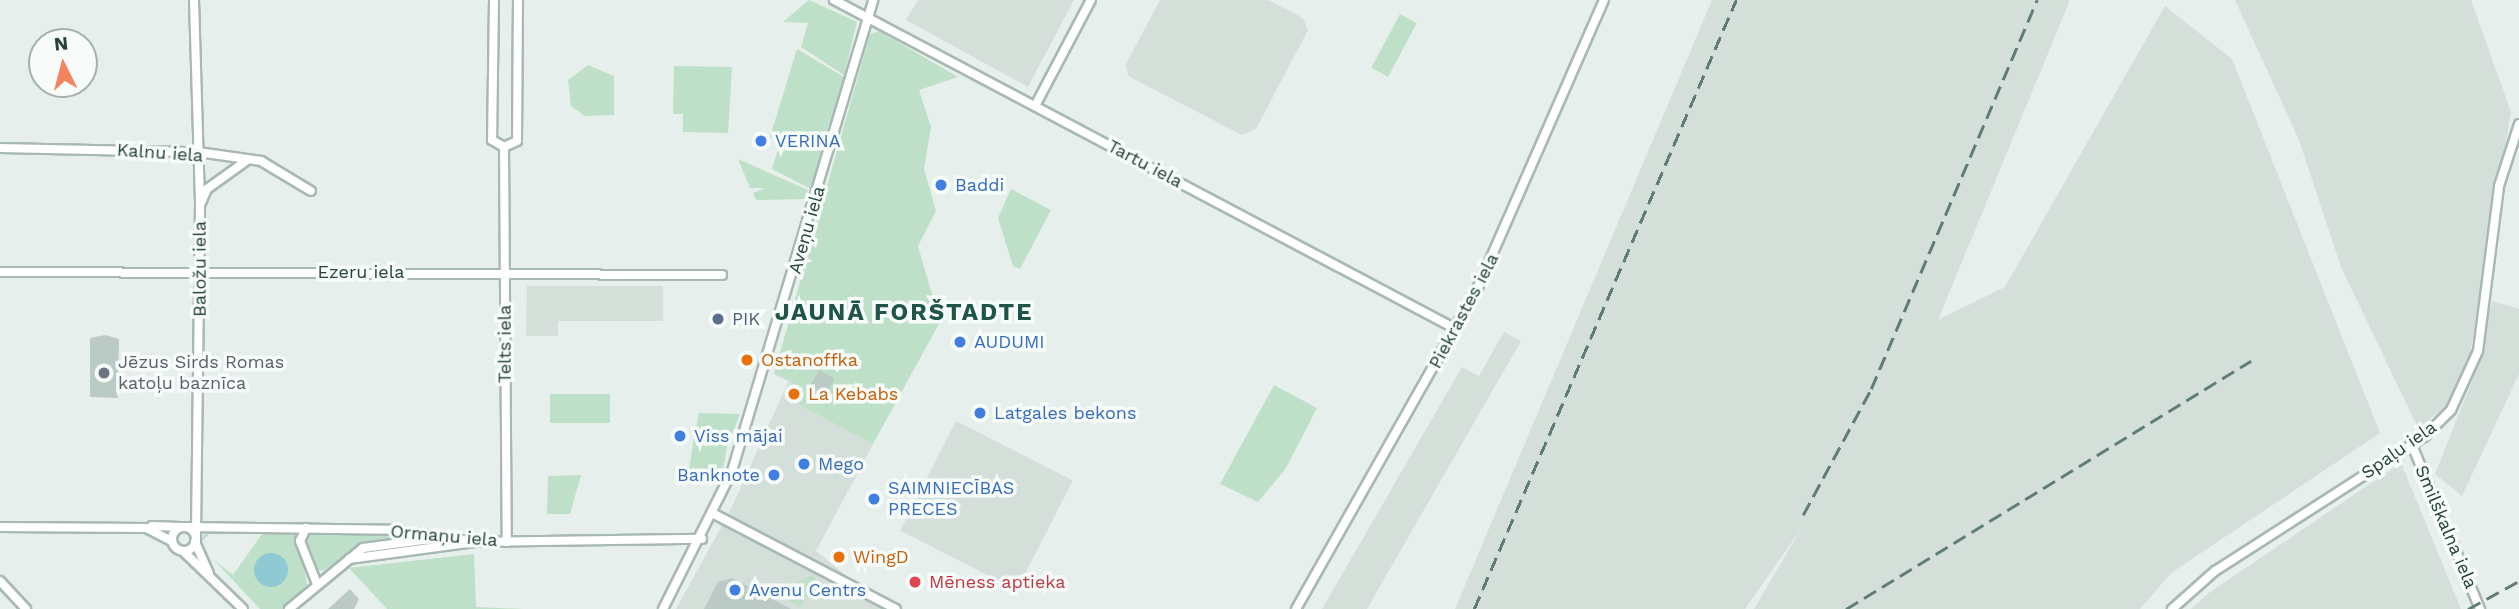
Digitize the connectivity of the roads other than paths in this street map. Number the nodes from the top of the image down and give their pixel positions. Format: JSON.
{"nodes":[{"id":1,"x":194,"y":0,"type":"edge"},
{"id":2,"x":494,"y":0,"type":"edge"},
{"id":3,"x":518,"y":0,"type":"edge"},
{"id":4,"x":834,"y":0,"type":"edge"},
{"id":5,"x":873,"y":0,"type":"edge"},
{"id":6,"x":1091,"y":0,"type":"edge"},
{"id":7,"x":1605,"y":0,"type":"edge"},
{"id":8,"x":868,"y":18,"type":"junction"},
{"id":9,"x":1035,"y":106,"type":"junction"},
{"id":10,"x":2519,"y":124,"type":"edge"},
{"id":11,"x":504,"y":147,"type":"junction"},
{"id":12,"x":0,"y":148,"type":"edge"},
{"id":13,"x":198,"y":152,"type":"junction"},
{"id":14,"x":246,"y":161,"type":"junction"},
{"id":15,"x":311,"y":191,"type":"dead end"},
{"id":16,"x":200,"y":206,"type":"junction"},
{"id":17,"x":0,"y":272,"type":"edge"},
{"id":18,"x":200,"y":273,"type":"junction"},
{"id":19,"x":504,"y":273,"type":"junction"},
{"id":20,"x":722,"y":275,"type":"dead end"},
{"id":21,"x":1456,"y":329,"type":"junction"},
{"id":22,"x":2412,"y":445,"type":"junction"},
{"id":23,"x":714,"y":514,"type":"junction"},
{"id":24,"x":198,"y":526,"type":"junction"},
{"id":25,"x":0,"y":527,"type":"edge"},
{"id":26,"x":184,"y":527,"type":"junction"},
{"id":27,"x":146,"y":528,"type":"junction"},
{"id":28,"x":306,"y":528,"type":"junction"},
{"id":29,"x":462,"y":537,"type":"junction"},
{"id":30,"x":702,"y":539,"type":"junction"},
{"id":31,"x":196,"y":540,"type":"junction"},
{"id":32,"x":172,"y":541,"type":"junction"},
{"id":33,"x":477,"y":542,"type":"junction"},
{"id":34,"x":507,"y":542,"type":"junction"},
{"id":35,"x":183,"y":551,"type":"junction"},
{"id":36,"x":346,"y":559,"type":"junction"},
{"id":37,"x":209,"y":573,"type":"junction"},
{"id":38,"x":0,"y":580,"type":"edge"},
{"id":39,"x":317,"y":584,"type":"junction"},
{"id":40,"x":26,"y":609,"type":"edge"},
{"id":41,"x":243,"y":609,"type":"edge"},
{"id":42,"x":289,"y":609,"type":"edge"},
{"id":43,"x":663,"y":609,"type":"edge"},
{"id":44,"x":896,"y":609,"type":"edge"},
{"id":45,"x":1296,"y":609,"type":"edge"},
{"id":46,"x":2172,"y":609,"type":"edge"},
{"id":47,"x":2480,"y":609,"type":"edge"}],
"edges":[{"from":1,"to":13,"type":"street","name":"Baložu iela"},
{"from":2,"to":11,"type":"street","name":"Telts iela"},
{"from":3,"to":11,"type":"street","name":"Telts iela"},
{"from":4,"to":8,"type":"street","name":"Tartu iela"},
{"from":5,"to":8,"type":"street","name":"Aveņu iela"},
{"from":6,"to":9,"type":"street"},
{"from":7,"to":21,"type":"street","name":"Piekrastes iela"},
{"from":8,"to":9,"type":"street","name":"Tartu iela"},
{"from":8,"to":23,"type":"street","name":"Aveņu iela"},
{"from":9,"to":21,"type":"street","name":"Tartu iela"},
{"from":10,"to":22,"type":"street","name":"Spaļu iela"},
{"from":11,"to":19,"type":"street","name":"Telts iela"},
{"from":12,"to":13,"type":"street","name":"Kalnu iela"},
{"from":13,"to":14,"type":"street","name":"Kalnu iela"},
{"from":13,"to":16,"type":"street","name":"Baložu iela"},
{"from":14,"to":15,"type":"street","name":"Kalnu iela"},
{"from":14,"to":16,"type":"street"},
{"from":16,"to":18,"type":"street","name":"Baložu iela"},
{"from":17,"to":18,"type":"street","name":"Ezeru iela"},
{"from":18,"to":19,"type":"street","name":"Ezeru iela"},
{"from":18,"to":24,"type":"street","name":"Baložu iela"},
{"from":19,"to":20,"type":"street","name":"Ezeru iela"},
{"from":19,"to":34,"type":"street","name":"Telts iela"},
{"from":21,"to":45,"type":"street","name":"Piekrastes iela"},
{"from":22,"to":46,"type":"street","name":"Spaļu iela"},
{"from":22,"to":47,"type":"street","name":"Smilškalna iela"},
{"from":23,"to":30,"type":"street","name":"Aveņu iela"},
{"from":23,"to":44,"type":"street"},
{"from":24,"to":26,"type":"street","name":"Ormaņu iela"},
{"from":24,"to":28,"type":"street","name":"Ormaņu iela"},
{"from":24,"to":31,"type":"street","name":"Baložu iela"},
{"from":25,"to":27,"type":"street"},
{"from":26,"to":27,"type":"street","name":"Ormaņu iela"},
{"from":26,"to":31,"type":"street"},
{"from":26,"to":32,"type":"street"},
{"from":27,"to":32,"type":"street"},
{"from":28,"to":29,"type":"street","name":"Ormaņu iela"},
{"from":28,"to":39,"type":"street"},
{"from":29,"to":33,"type":"street","name":"Ormaņu iela"},
{"from":29,"to":36,"type":"street"},
{"from":30,"to":34,"type":"street","name":"Ormaņu iela"},
{"from":30,"to":43,"type":"street","name":"Aveņu iela"},
{"from":31,"to":35,"type":"street"},
{"from":31,"to":37,"type":"street"},
{"from":32,"to":35,"type":"street"},
{"from":33,"to":34,"type":"street","name":"Ormaņu iela"},
{"from":33,"to":36,"type":"street"},
{"from":35,"to":37,"type":"street"},
{"from":36,"to":39,"type":"street"},
{"from":37,"to":41,"type":"street"},
{"from":38,"to":40,"type":"street"},
{"from":39,"to":42,"type":"street"}]}
